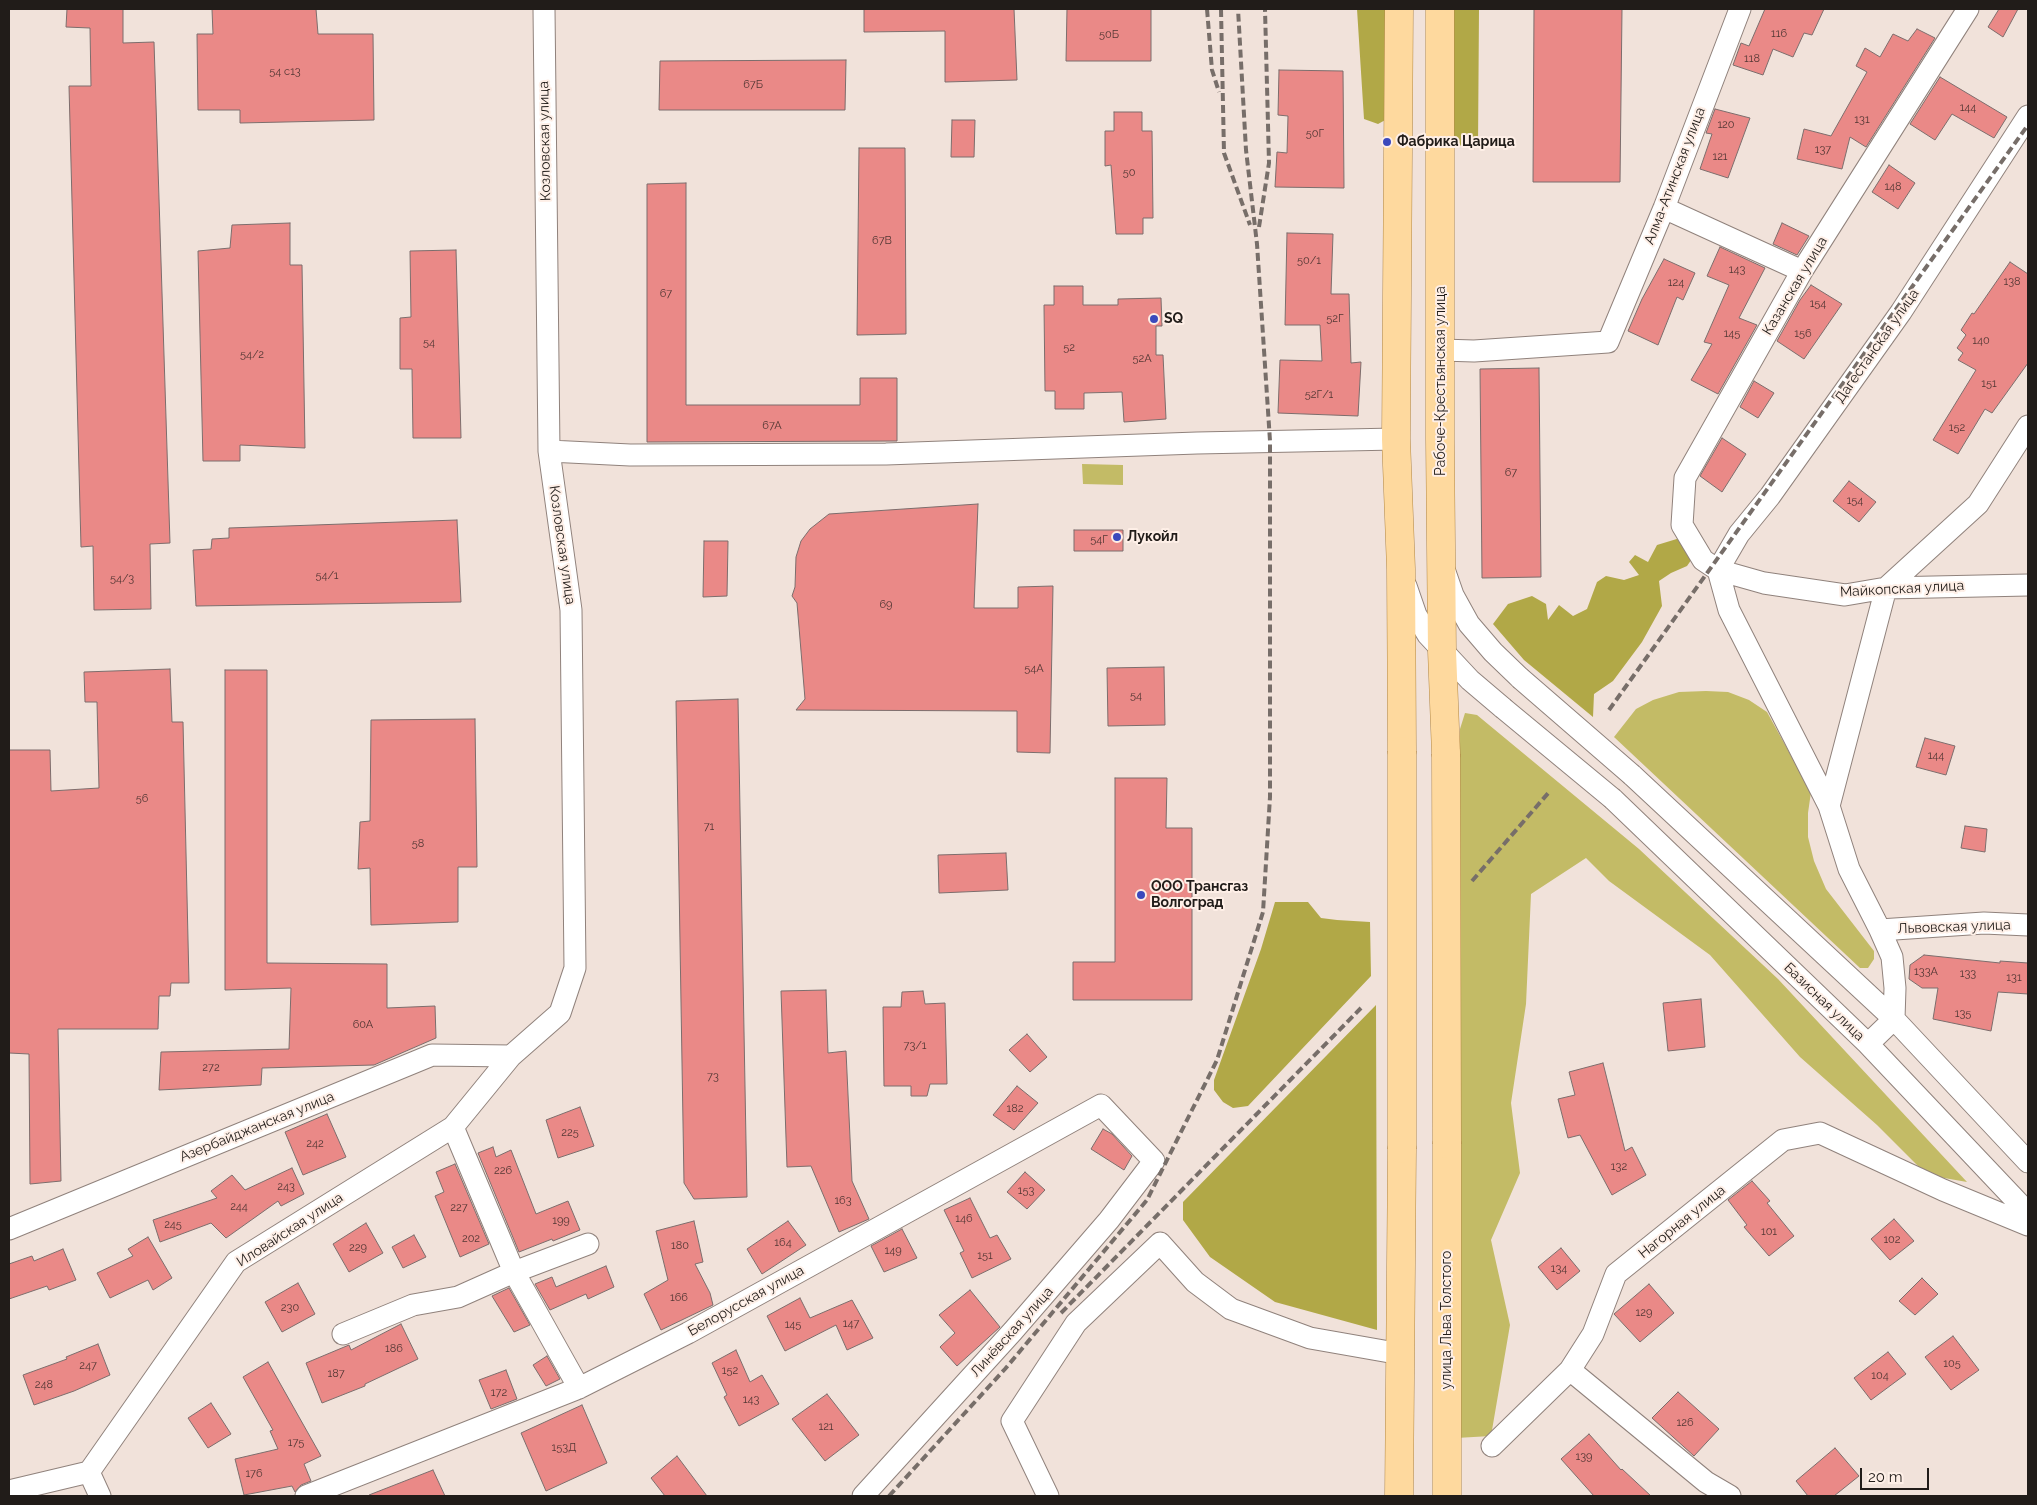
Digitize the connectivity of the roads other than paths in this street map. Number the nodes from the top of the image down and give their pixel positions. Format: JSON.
{"nodes":[{"id":1,"x":544,"y":9,"type":"edge"},
{"id":2,"x":1399,"y":9,"type":"edge"},
{"id":3,"x":1440,"y":9,"type":"edge"},
{"id":4,"x":1740,"y":9,"type":"edge"},
{"id":5,"x":1968,"y":9,"type":"edge"},
{"id":6,"x":2028,"y":116,"type":"edge"},
{"id":7,"x":1664,"y":208,"type":"junction"},
{"id":8,"x":1802,"y":272,"type":"junction"},
{"id":9,"x":1441,"y":350,"type":"junction"},
{"id":10,"x":2028,"y":426,"type":"edge"},
{"id":11,"x":1396,"y":439,"type":"junction"},
{"id":12,"x":549,"y":452,"type":"junction"},
{"id":13,"x":1441,"y":558,"type":"junction"},
{"id":14,"x":1401,"y":569,"type":"junction"},
{"id":15,"x":1718,"y":570,"type":"junction"},
{"id":16,"x":2028,"y":585,"type":"edge"},
{"id":17,"x":1886,"y":588,"type":"junction"},
{"id":18,"x":1433,"y":623,"type":"junction"},
{"id":19,"x":1469,"y":624,"type":"junction"},
{"id":20,"x":1401,"y":649,"type":"junction"},
{"id":21,"x":1442,"y":651,"type":"junction"},
{"id":22,"x":1496,"y":702,"type":"junction"},
{"id":23,"x":1444,"y":710,"type":"junction"},
{"id":24,"x":1446,"y":754,"type":"joint"},
{"id":25,"x":1829,"y":806,"type":"junction"},
{"id":26,"x":2028,"y":925,"type":"edge"},
{"id":27,"x":1880,"y":930,"type":"junction"},
{"id":28,"x":1894,"y":1019,"type":"junction"},
{"id":29,"x":1868,"y":1044,"type":"junction"},
{"id":30,"x":511,"y":1056,"type":"junction"},
{"id":31,"x":453,"y":1127,"type":"junction"},
{"id":32,"x":1154,"y":1161,"type":"joint"},
{"id":33,"x":2028,"y":1162,"type":"edge"},
{"id":34,"x":2028,"y":1213,"type":"edge"},
{"id":35,"x":2028,"y":1225,"type":"edge"},
{"id":36,"x":9,"y":1229,"type":"edge"},
{"id":37,"x":588,"y":1244,"type":"dead end"},
{"id":38,"x":514,"y":1272,"type":"junction"},
{"id":39,"x":343,"y":1334,"type":"dead end"},
{"id":40,"x":1401,"y":1354,"type":"junction"},
{"id":41,"x":1570,"y":1370,"type":"junction"},
{"id":42,"x":579,"y":1388,"type":"junction"},
{"id":43,"x":1492,"y":1446,"type":"dead end"},
{"id":44,"x":89,"y":1472,"type":"junction"},
{"id":45,"x":9,"y":1491,"type":"edge"},
{"id":46,"x":100,"y":1496,"type":"edge"},
{"id":47,"x":306,"y":1496,"type":"edge"},
{"id":48,"x":863,"y":1496,"type":"edge"},
{"id":49,"x":1048,"y":1496,"type":"edge"},
{"id":50,"x":1399,"y":1496,"type":"edge"},
{"id":51,"x":1447,"y":1496,"type":"edge"},
{"id":52,"x":1730,"y":1496,"type":"edge"}],
"edges":[{"from":1,"to":12,"type":"street","name":"Козловская улица"},
{"from":2,"to":11,"type":"main road"},
{"from":3,"to":9,"type":"main road","name":"Рабоче-Крестьянская улица"},
{"from":4,"to":7,"type":"street","name":"Алма-Атинская улица"},
{"from":5,"to":8,"type":"street","name":"Казанская улица"},
{"from":6,"to":15,"type":"street","name":"Дагестанская улица"},
{"from":7,"to":8,"type":"street"},
{"from":7,"to":9,"type":"street","name":"Алма-Атинская улица"},
{"from":8,"to":15,"type":"street","name":"Казанская улица"},
{"from":9,"to":13,"type":"main road","name":"Рабоче-Крестьянская улица"},
{"from":10,"to":17,"type":"street"},
{"from":11,"to":12,"type":"street"},
{"from":11,"to":14,"type":"main road"},
{"from":12,"to":30,"type":"street","name":"Козловская улица"},
{"from":13,"to":18,"type":"main road","name":"Рабоче-Крестьянская улица"},
{"from":13,"to":19,"type":"street"},
{"from":14,"to":18,"type":"street"},
{"from":14,"to":20,"type":"main road"},
{"from":15,"to":17,"type":"street","name":"Майкопская улица"},
{"from":15,"to":25,"type":"street"},
{"from":16,"to":17,"type":"street","name":"Майкопская улица"},
{"from":17,"to":25,"type":"street"},
{"from":18,"to":19,"type":"street"},
{"from":18,"to":20,"type":"street"},
{"from":18,"to":21,"type":"main road","name":"Рабоче-Крестьянская улица"},
{"from":19,"to":28,"type":"street","bridge":true},
{"from":20,"to":40,"type":"main road","bridge":true},
{"from":21,"to":22,"type":"street","name":"Базисная улица"},
{"from":21,"to":23,"type":"main road","name":"Рабоче-Крестьянская улица"},
{"from":22,"to":23,"type":"street"},
{"from":22,"to":29,"type":"street","name":"Базисная улица","bridge":true},
{"from":23,"to":24,"type":"main road","name":"Рабоче-Крестьянская улица"},
{"from":24,"to":51,"type":"main road","name":"улица Льва Толстого","bridge":true},
{"from":25,"to":27,"type":"street"},
{"from":26,"to":27,"type":"street","name":"Львовская улица"},
{"from":27,"to":28,"type":"street"},
{"from":28,"to":29,"type":"street"},
{"from":28,"to":33,"type":"street"},
{"from":29,"to":34,"type":"street","name":"Базисная улица"},
{"from":30,"to":31,"type":"street","name":"Иловайская улица"},
{"from":30,"to":36,"type":"street","name":"Азербайджанская улица"},
{"from":31,"to":38,"type":"street"},
{"from":31,"to":44,"type":"street","name":"Иловайская улица"},
{"from":32,"to":42,"type":"street","name":"Белорусская улица"},
{"from":32,"to":48,"type":"street","name":"Линёвская улица"},
{"from":35,"to":41,"type":"street","name":"Нагорная улица"},
{"from":37,"to":38,"type":"street"},
{"from":38,"to":39,"type":"street"},
{"from":38,"to":42,"type":"street"},
{"from":40,"to":49,"type":"street"},
{"from":40,"to":50,"type":"main road"},
{"from":41,"to":43,"type":"street","name":"Нагорная улица"},
{"from":41,"to":52,"type":"street"},
{"from":42,"to":47,"type":"street","name":"Белорусская улица"},
{"from":44,"to":45,"type":"street"},
{"from":44,"to":46,"type":"street"}]}
